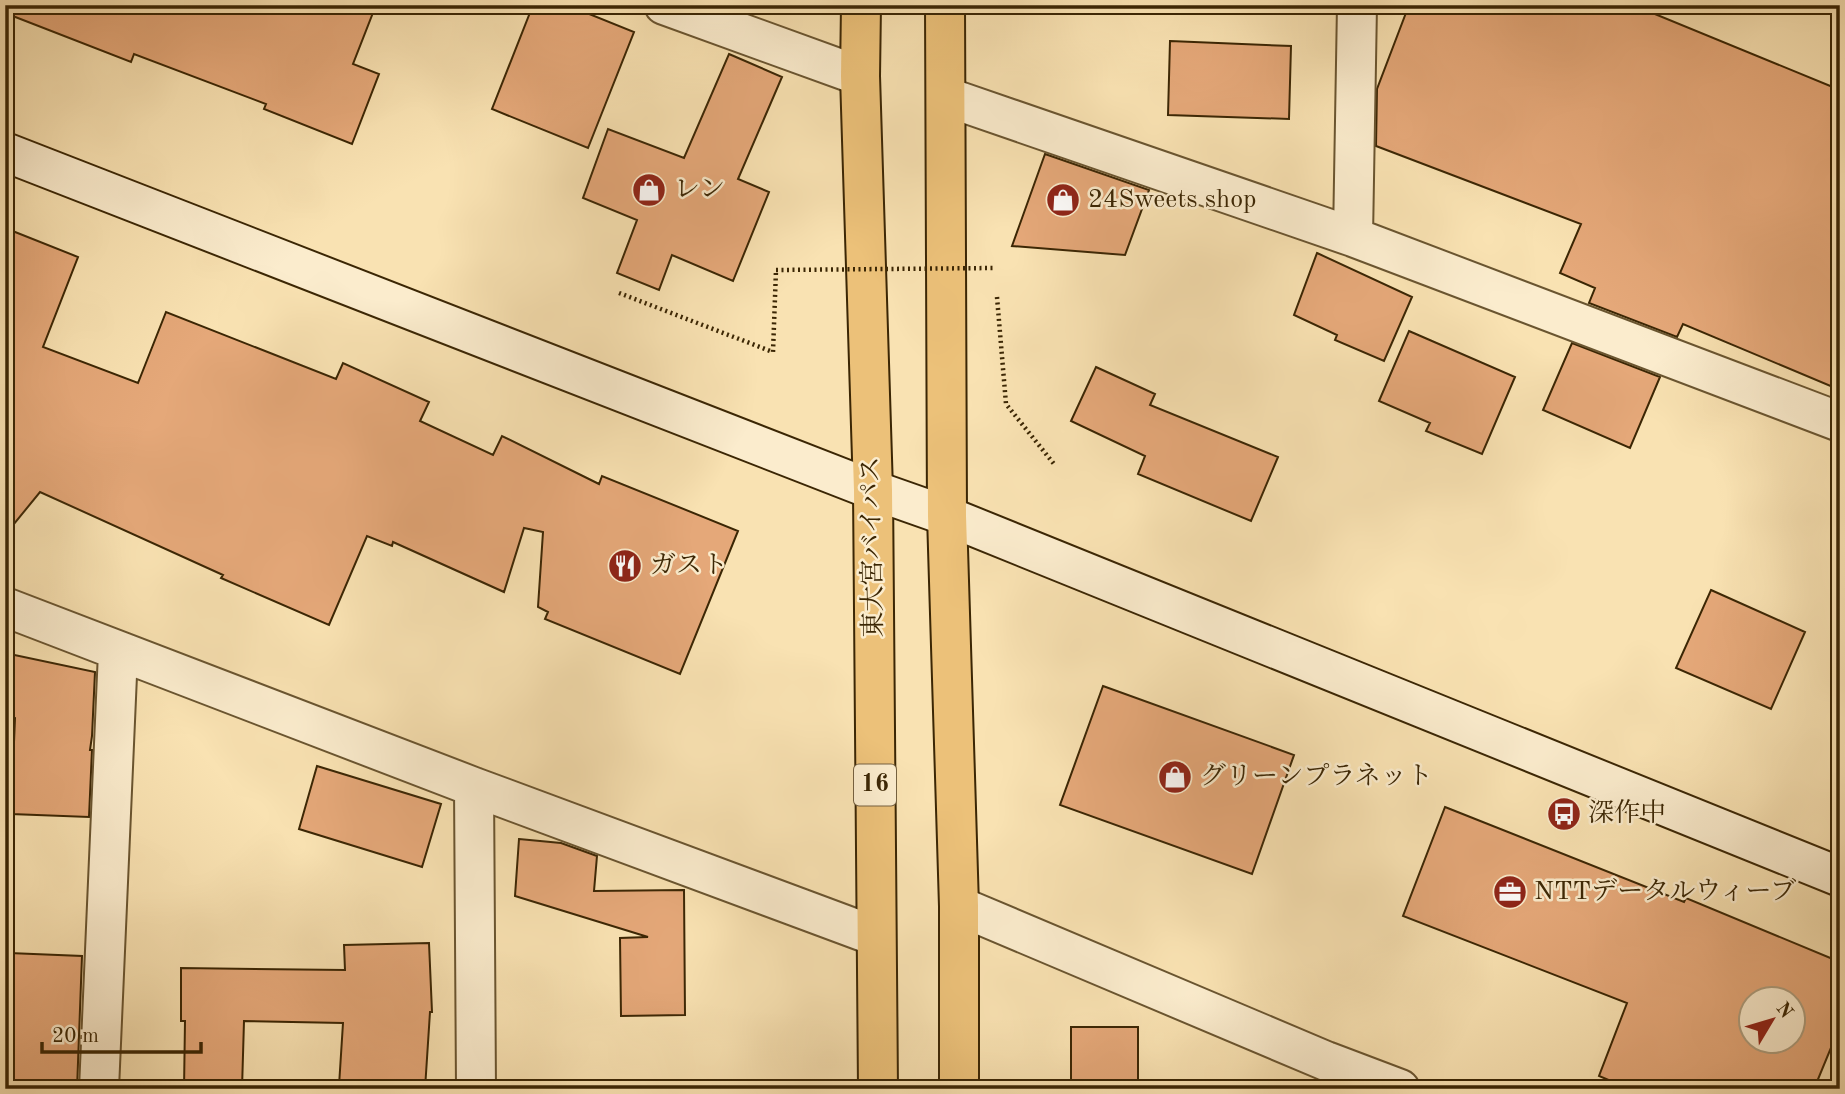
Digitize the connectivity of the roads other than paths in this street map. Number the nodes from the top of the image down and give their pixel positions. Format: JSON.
{"nodes":[{"id":1,"x":664,"y":5,"type":"edge"},
{"id":2,"x":861,"y":5,"type":"edge"},
{"id":3,"x":946,"y":5,"type":"edge"},
{"id":4,"x":1357,"y":5,"type":"edge"},
{"id":5,"x":860,"y":76,"type":"junction"},
{"id":6,"x":947,"y":97,"type":"junction"},
{"id":7,"x":5,"y":152,"type":"edge"},
{"id":8,"x":1353,"y":237,"type":"junction"},
{"id":9,"x":1840,"y":422,"type":"edge"},
{"id":10,"x":873,"y":490,"type":"junction"},
{"id":11,"x":947,"y":516,"type":"junction"},
{"id":12,"x":5,"y":607,"type":"edge"},
{"id":13,"x":118,"y":652,"type":"junction"},
{"id":14,"x":474,"y":787,"type":"junction"},
{"id":15,"x":1840,"y":877,"type":"edge"},
{"id":16,"x":959,"y":906,"type":"junction"},
{"id":17,"x":875,"y":936,"type":"junction"},
{"id":18,"x":1327,"y":1075,"type":"edge"},
{"id":19,"x":99,"y":1089,"type":"edge"},
{"id":20,"x":476,"y":1089,"type":"edge"},
{"id":21,"x":878,"y":1089,"type":"edge"},
{"id":22,"x":959,"y":1089,"type":"edge"},
{"id":23,"x":1400,"y":1089,"type":"edge"}],
"edges":[{"from":1,"to":5,"type":"street"},
{"from":2,"to":5,"type":"highway","name":"東大宮バイパス","number":"16"},
{"from":3,"to":6,"type":"highway"},
{"from":4,"to":8,"type":"street"},
{"from":5,"to":10,"type":"highway","name":"東大宮バイパス","number":"16"},
{"from":6,"to":8,"type":"street"},
{"from":6,"to":11,"type":"highway"},
{"from":7,"to":10,"type":"street"},
{"from":8,"to":9,"type":"street"},
{"from":10,"to":11,"type":"street"},
{"from":10,"to":17,"type":"highway","name":"東大宮バイパス","number":"16"},
{"from":11,"to":15,"type":"street"},
{"from":11,"to":16,"type":"highway"},
{"from":12,"to":13,"type":"street"},
{"from":13,"to":14,"type":"street"},
{"from":13,"to":19,"type":"street"},
{"from":14,"to":17,"type":"street"},
{"from":14,"to":20,"type":"street"},
{"from":16,"to":18,"type":"street"},
{"from":16,"to":22,"type":"highway"},
{"from":17,"to":21,"type":"highway","name":"東大宮バイパス","number":"16"},
{"from":18,"to":23,"type":"street"}]}
